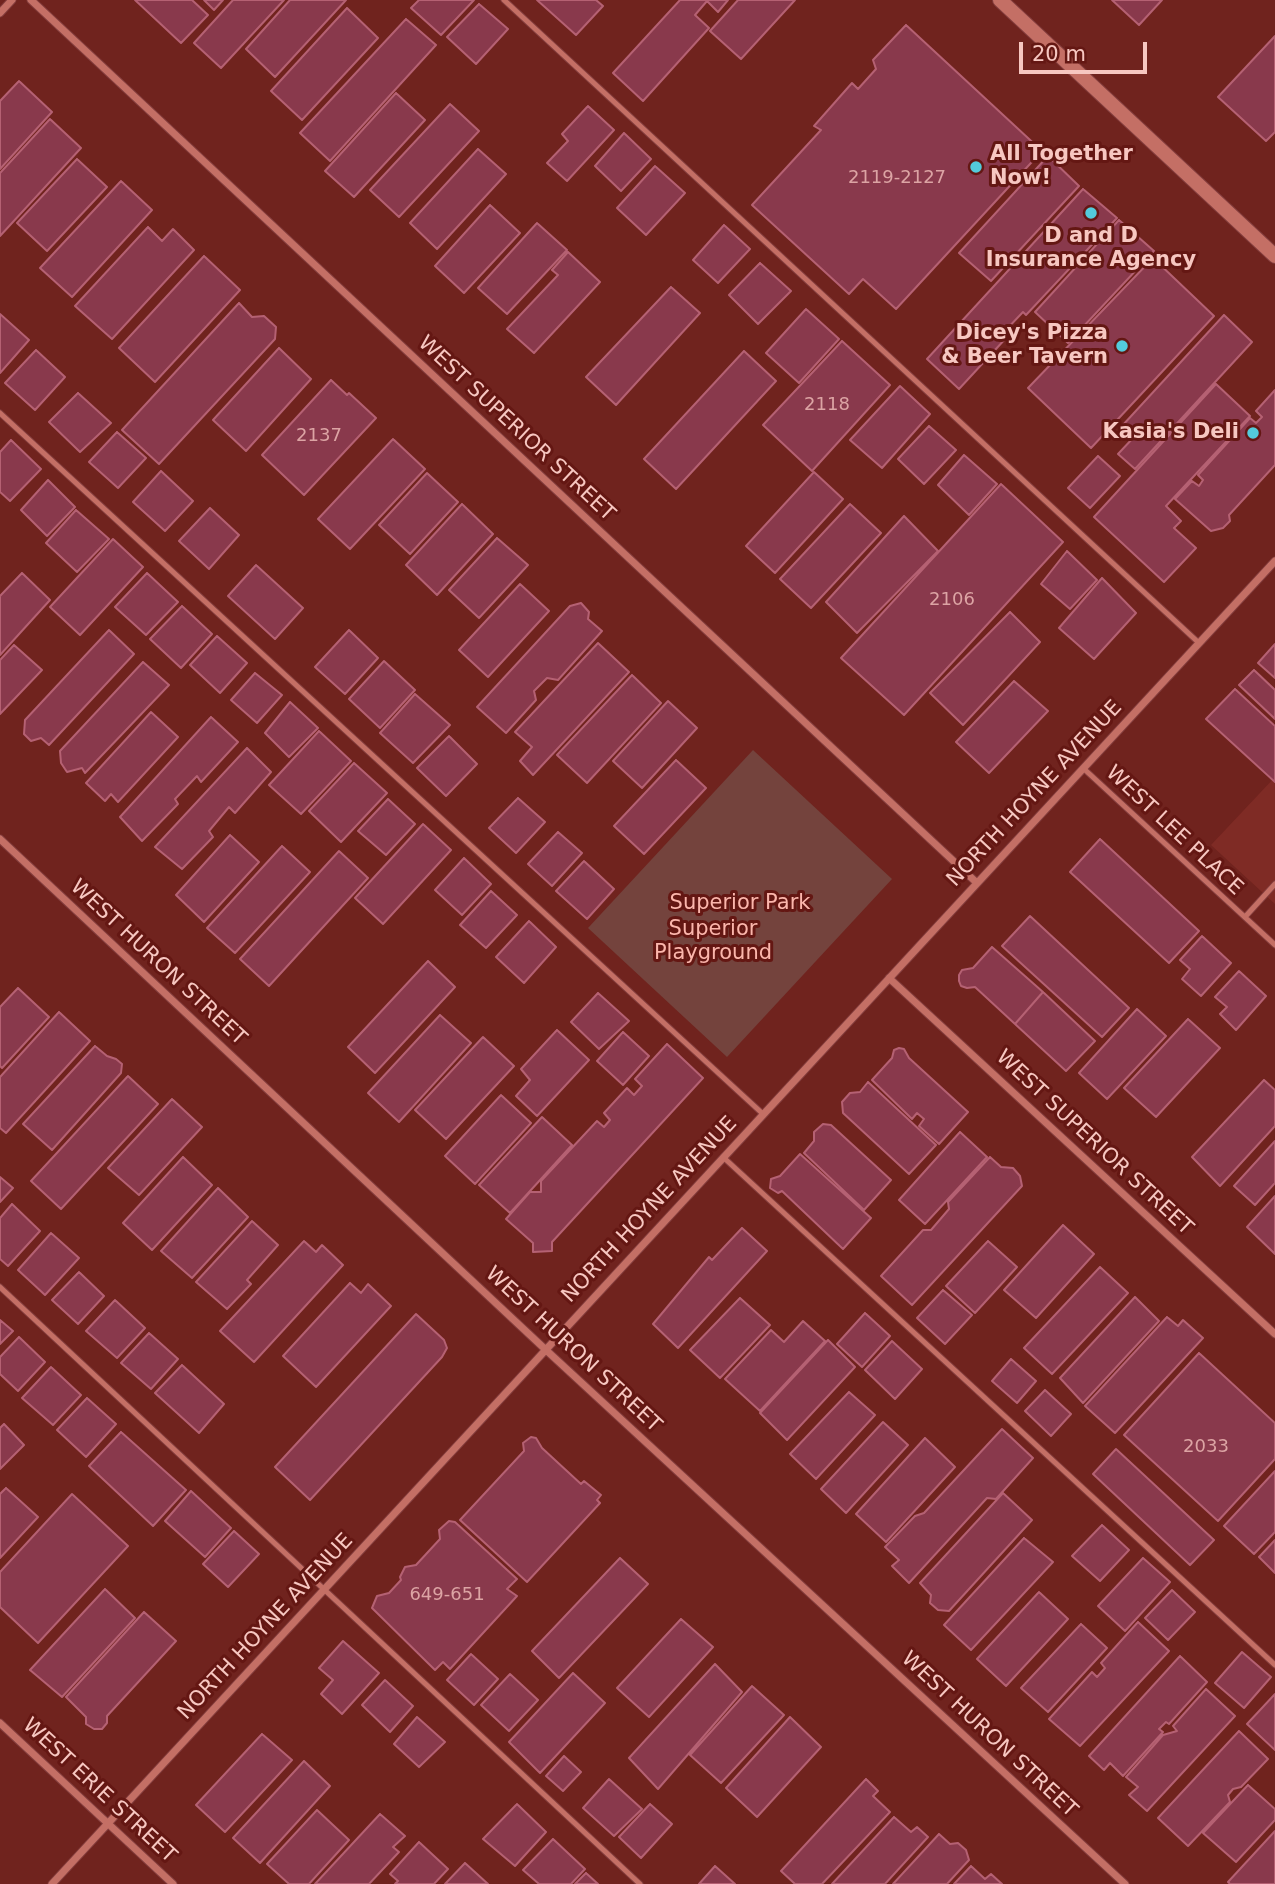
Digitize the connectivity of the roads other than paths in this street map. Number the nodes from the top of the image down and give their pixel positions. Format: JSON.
{"nodes":[{"id":1,"x":12,"y":0,"type":"edge"},
{"id":2,"x":31,"y":0,"type":"edge"},
{"id":3,"x":504,"y":0,"type":"edge"},
{"id":4,"x":1000,"y":0,"type":"edge"},
{"id":5,"x":0,"y":13,"type":"edge"},
{"id":6,"x":1275,"y":256,"type":"edge"},
{"id":7,"x":0,"y":414,"type":"edge"},
{"id":8,"x":1275,"y":561,"type":"edge"},
{"id":9,"x":1199,"y":643,"type":"junction"},
{"id":10,"x":1083,"y":768,"type":"junction"},
{"id":11,"x":0,"y":839,"type":"edge"},
{"id":12,"x":977,"y":883,"type":"junction"},
{"id":13,"x":1275,"y":884,"type":"edge"},
{"id":14,"x":1245,"y":917,"type":"junction"},
{"id":15,"x":1275,"y":945,"type":"edge"},
{"id":16,"x":889,"y":978,"type":"junction"},
{"id":17,"x":763,"y":1114,"type":"junction"},
{"id":18,"x":723,"y":1157,"type":"junction"},
{"id":19,"x":0,"y":1287,"type":"edge"},
{"id":20,"x":1275,"y":1334,"type":"edge"},
{"id":21,"x":545,"y":1350,"type":"junction"},
{"id":22,"x":324,"y":1589,"type":"junction"},
{"id":23,"x":1275,"y":1665,"type":"edge"},
{"id":24,"x":0,"y":1723,"type":"edge"},
{"id":25,"x":108,"y":1823,"type":"junction"},
{"id":26,"x":52,"y":1884,"type":"edge"},
{"id":27,"x":173,"y":1884,"type":"edge"},
{"id":28,"x":640,"y":1884,"type":"edge"},
{"id":29,"x":1125,"y":1884,"type":"edge"}],
"edges":[{"from":1,"to":5,"type":"street"},
{"from":2,"to":12,"type":"street","name":"WEST SUPERIOR STREET"},
{"from":3,"to":9,"type":"lane"},
{"from":4,"to":6,"type":"main road"},
{"from":7,"to":17,"type":"lane"},
{"from":8,"to":9,"type":"street","name":"NORTH HOYNE AVENUE"},
{"from":9,"to":10,"type":"street","name":"NORTH HOYNE AVENUE"},
{"from":10,"to":12,"type":"street","name":"NORTH HOYNE AVENUE"},
{"from":10,"to":14,"type":"lane","name":"WEST LEE PLACE"},
{"from":11,"to":21,"type":"street","name":"WEST HURON STREET"},
{"from":12,"to":16,"type":"street","name":"NORTH HOYNE AVENUE"},
{"from":13,"to":14,"type":"lane"},
{"from":14,"to":15,"type":"lane","name":"WEST LEE PLACE"},
{"from":16,"to":17,"type":"street","name":"NORTH HOYNE AVENUE"},
{"from":16,"to":20,"type":"street","name":"WEST SUPERIOR STREET"},
{"from":17,"to":18,"type":"street","name":"NORTH HOYNE AVENUE"},
{"from":18,"to":21,"type":"street","name":"NORTH HOYNE AVENUE"},
{"from":18,"to":23,"type":"lane"},
{"from":19,"to":22,"type":"lane"},
{"from":21,"to":22,"type":"street","name":"NORTH HOYNE AVENUE"},
{"from":21,"to":29,"type":"street","name":"WEST HURON STREET"},
{"from":22,"to":25,"type":"street","name":"NORTH HOYNE AVENUE"},
{"from":22,"to":28,"type":"lane"},
{"from":24,"to":25,"type":"street","name":"WEST ERIE STREET"},
{"from":25,"to":26,"type":"street","name":"NORTH HOYNE AVENUE"},
{"from":25,"to":27,"type":"street","name":"WEST ERIE STREET"}]}
